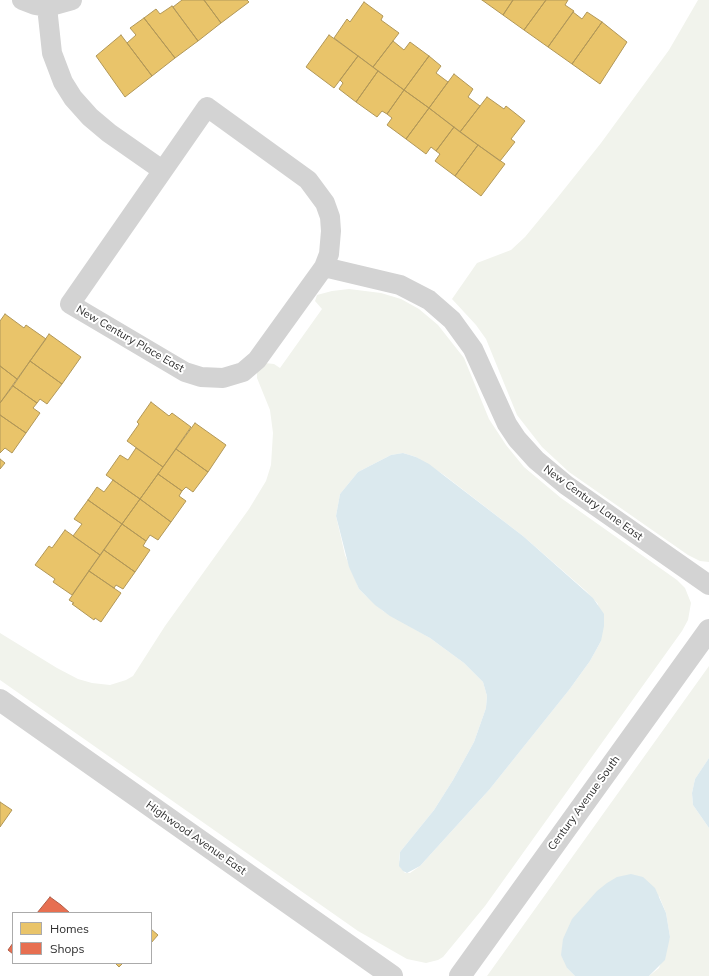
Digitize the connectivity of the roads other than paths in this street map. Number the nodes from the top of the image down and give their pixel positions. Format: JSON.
{"nodes":[{"id":1,"x":22,"y":0,"type":"edge"},
{"id":2,"x":72,"y":0,"type":"edge"},
{"id":3,"x":47,"y":7,"type":"junction"},
{"id":4,"x":162,"y":170,"type":"junction"},
{"id":5,"x":324,"y":267,"type":"junction"},
{"id":6,"x":709,"y":585,"type":"edge"},
{"id":7,"x":709,"y":630,"type":"edge"},
{"id":8,"x":0,"y":700,"type":"edge"},
{"id":9,"x":392,"y":976,"type":"edge"},
{"id":10,"x":460,"y":976,"type":"edge"}],
"edges":[{"from":1,"to":3,"type":"street"},
{"from":2,"to":3,"type":"street"},
{"from":3,"to":4,"type":"street"},
{"from":4,"to":5,"type":"street"},
{"from":4,"to":5,"type":"street","name":"New Century Place East"},
{"from":5,"to":6,"type":"street","name":"New Century Lane East"},
{"from":7,"to":10,"type":"street","name":"Century Avenue South"},
{"from":8,"to":9,"type":"street","name":"Highwood Avenue East"}]}
